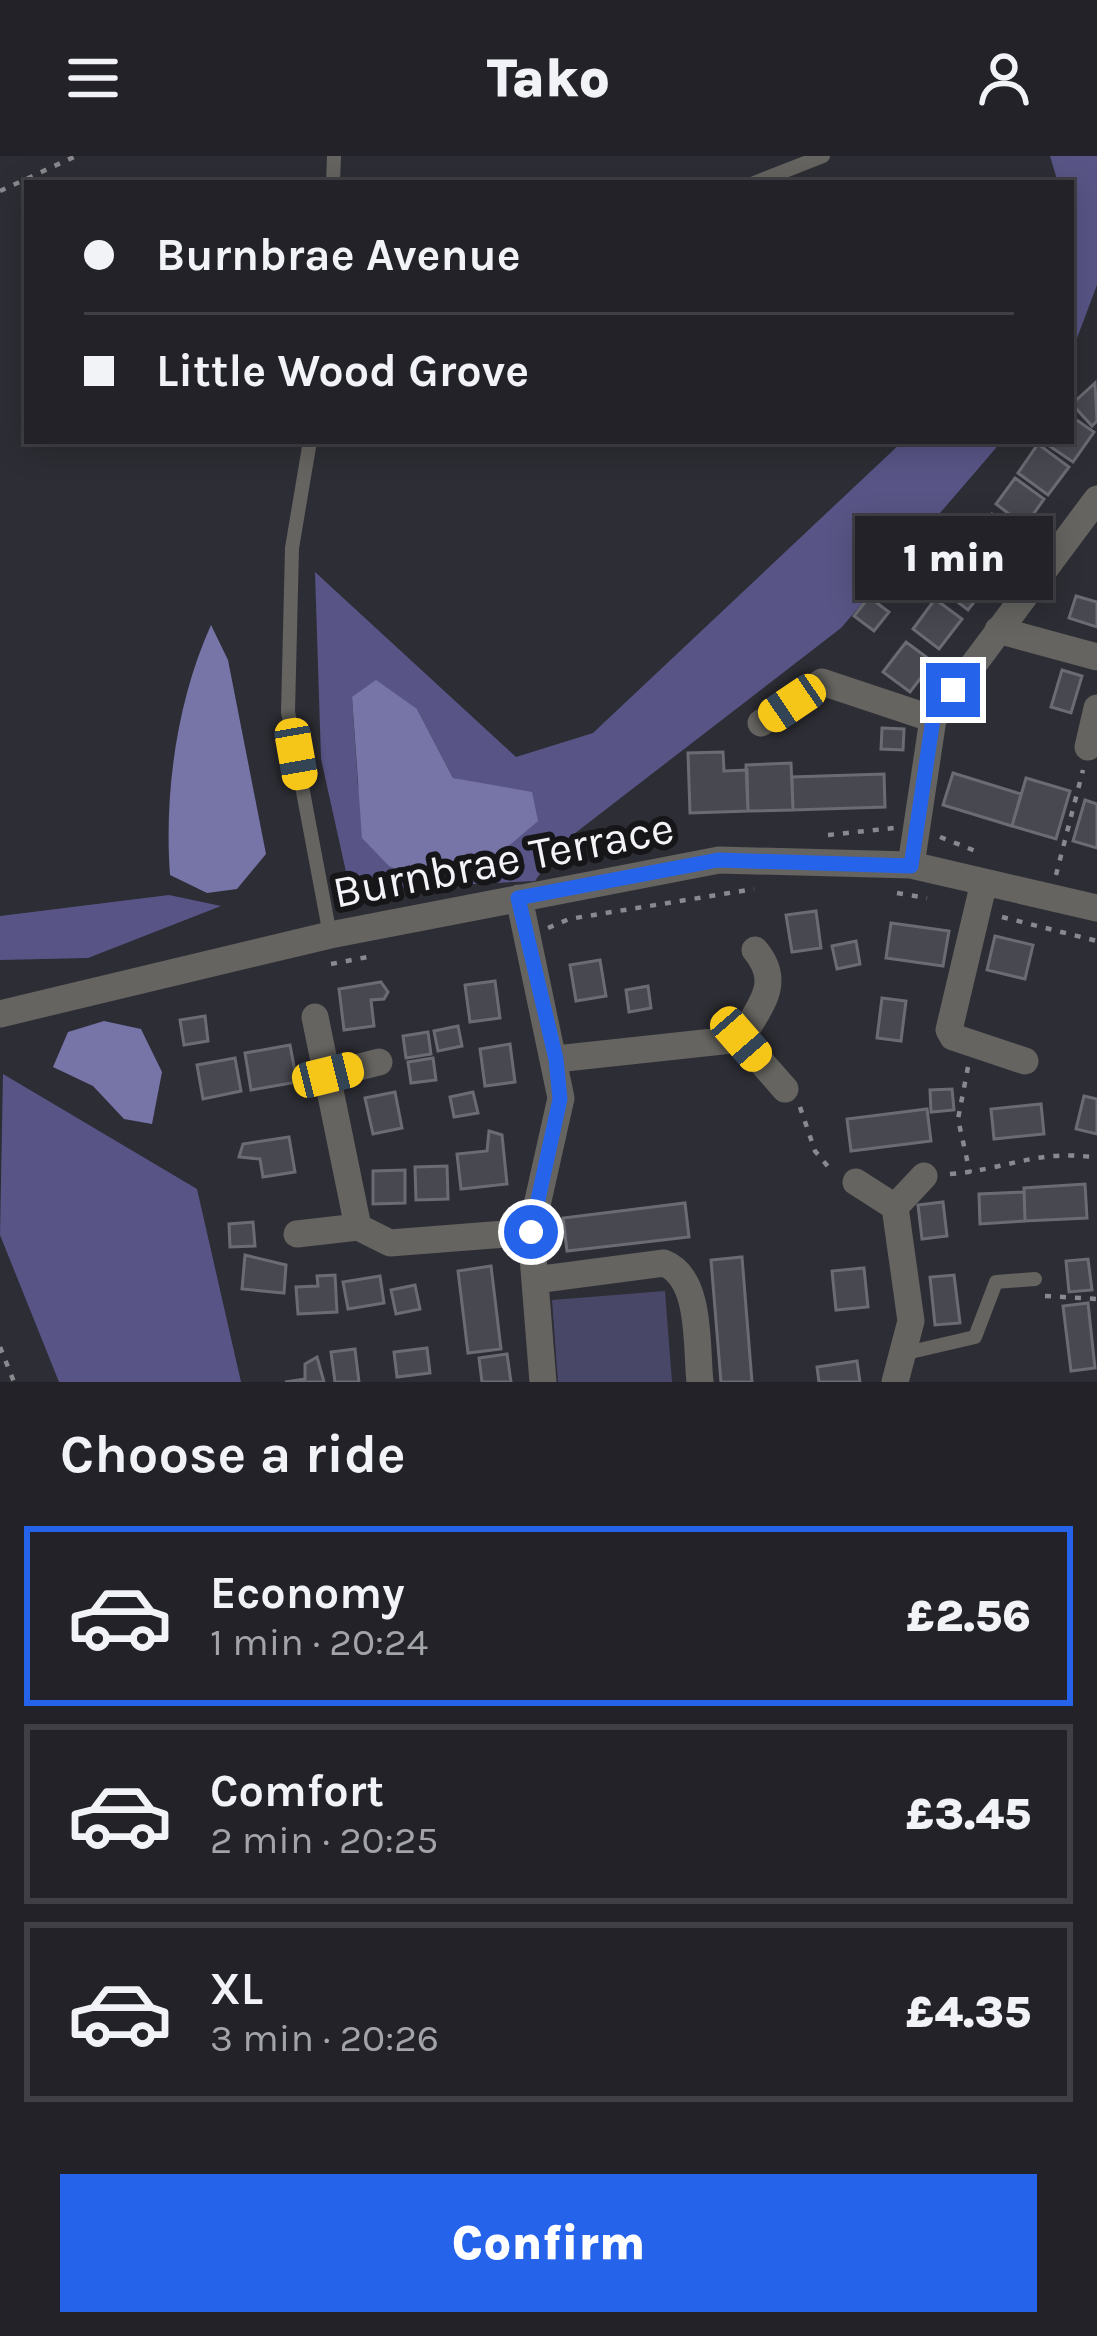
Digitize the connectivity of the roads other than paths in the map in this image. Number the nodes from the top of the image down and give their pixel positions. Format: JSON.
{"nodes":[{"id":1,"x":823,"y":156,"type":"edge"},
{"id":2,"x":762,"y":180,"type":"edge"},
{"id":3,"x":309,"y":444,"type":"edge"},
{"id":4,"x":1097,"y":499,"type":"edge"},
{"id":5,"x":998,"y":630,"type":"junction"},
{"id":6,"x":1097,"y":657,"type":"edge"},
{"id":7,"x":1097,"y":708,"type":"edge"},
{"id":8,"x":933,"y":719,"type":"junction"},
{"id":9,"x":761,"y":723,"type":"dead end"},
{"id":10,"x":1088,"y":747,"type":"road end"},
{"id":11,"x":911,"y":866,"type":"junction"},
{"id":12,"x":984,"y":882,"type":"junction"},
{"id":13,"x":518,"y":898,"type":"junction"},
{"id":14,"x":1097,"y":908,"type":"edge"},
{"id":15,"x":330,"y":935,"type":"junction"},
{"id":16,"x":755,"y":950,"type":"dead end"},
{"id":17,"x":0,"y":1014,"type":"edge"},
{"id":18,"x":315,"y":1017,"type":"dead end"},
{"id":19,"x":741,"y":1039,"type":"junction"},
{"id":20,"x":556,"y":1059,"type":"junction"},
{"id":21,"x":1025,"y":1061,"type":"dead end"},
{"id":22,"x":379,"y":1062,"type":"dead end"},
{"id":23,"x":328,"y":1075,"type":"junction"},
{"id":24,"x":785,"y":1089,"type":"road end"},
{"id":25,"x":924,"y":1176,"type":"road end"},
{"id":26,"x":856,"y":1182,"type":"road end"},
{"id":27,"x":895,"y":1207,"type":"junction"},
{"id":28,"x":358,"y":1227,"type":"junction"},
{"id":29,"x":531,"y":1232,"type":"junction"},
{"id":30,"x":296,"y":1234,"type":"dead end"},
{"id":31,"x":535,"y":1280,"type":"junction"},
{"id":32,"x":1035,"y":1280,"type":"road end"},
{"id":33,"x":902,"y":1354,"type":"junction"},
{"id":34,"x":543,"y":1382,"type":"edge"},
{"id":35,"x":700,"y":1382,"type":"edge"},
{"id":36,"x":896,"y":1382,"type":"edge"}],
"edges":[{"from":1,"to":2,"type":"lane"},
{"from":3,"to":15,"type":"lane"},
{"from":4,"to":5,"type":"street"},
{"from":5,"to":6,"type":"street"},
{"from":5,"to":8,"type":"street"},
{"from":7,"to":10,"type":"street"},
{"from":8,"to":9,"type":"street"},
{"from":8,"to":11,"type":"street"},
{"from":11,"to":12,"type":"street","name":"Burnbrae Terrace"},
{"from":11,"to":13,"type":"street","name":"Burnbrae Terrace"},
{"from":12,"to":14,"type":"street","name":"Burnbrae Terrace"},
{"from":12,"to":21,"type":"street"},
{"from":13,"to":15,"type":"street","name":"Burnbrae Terrace"},
{"from":13,"to":20,"type":"street"},
{"from":15,"to":17,"type":"street","name":"Burnbrae Terrace"},
{"from":16,"to":19,"type":"street"},
{"from":18,"to":23,"type":"street"},
{"from":19,"to":20,"type":"street"},
{"from":19,"to":24,"type":"street"},
{"from":20,"to":29,"type":"street"},
{"from":22,"to":23,"type":"street"},
{"from":23,"to":28,"type":"street"},
{"from":25,"to":27,"type":"street"},
{"from":26,"to":27,"type":"street"},
{"from":27,"to":33,"type":"street"},
{"from":28,"to":29,"type":"street"},
{"from":28,"to":30,"type":"street"},
{"from":29,"to":31,"type":"street"},
{"from":31,"to":34,"type":"street"},
{"from":31,"to":35,"type":"street"},
{"from":32,"to":33,"type":"lane"},
{"from":33,"to":36,"type":"street"}]}
